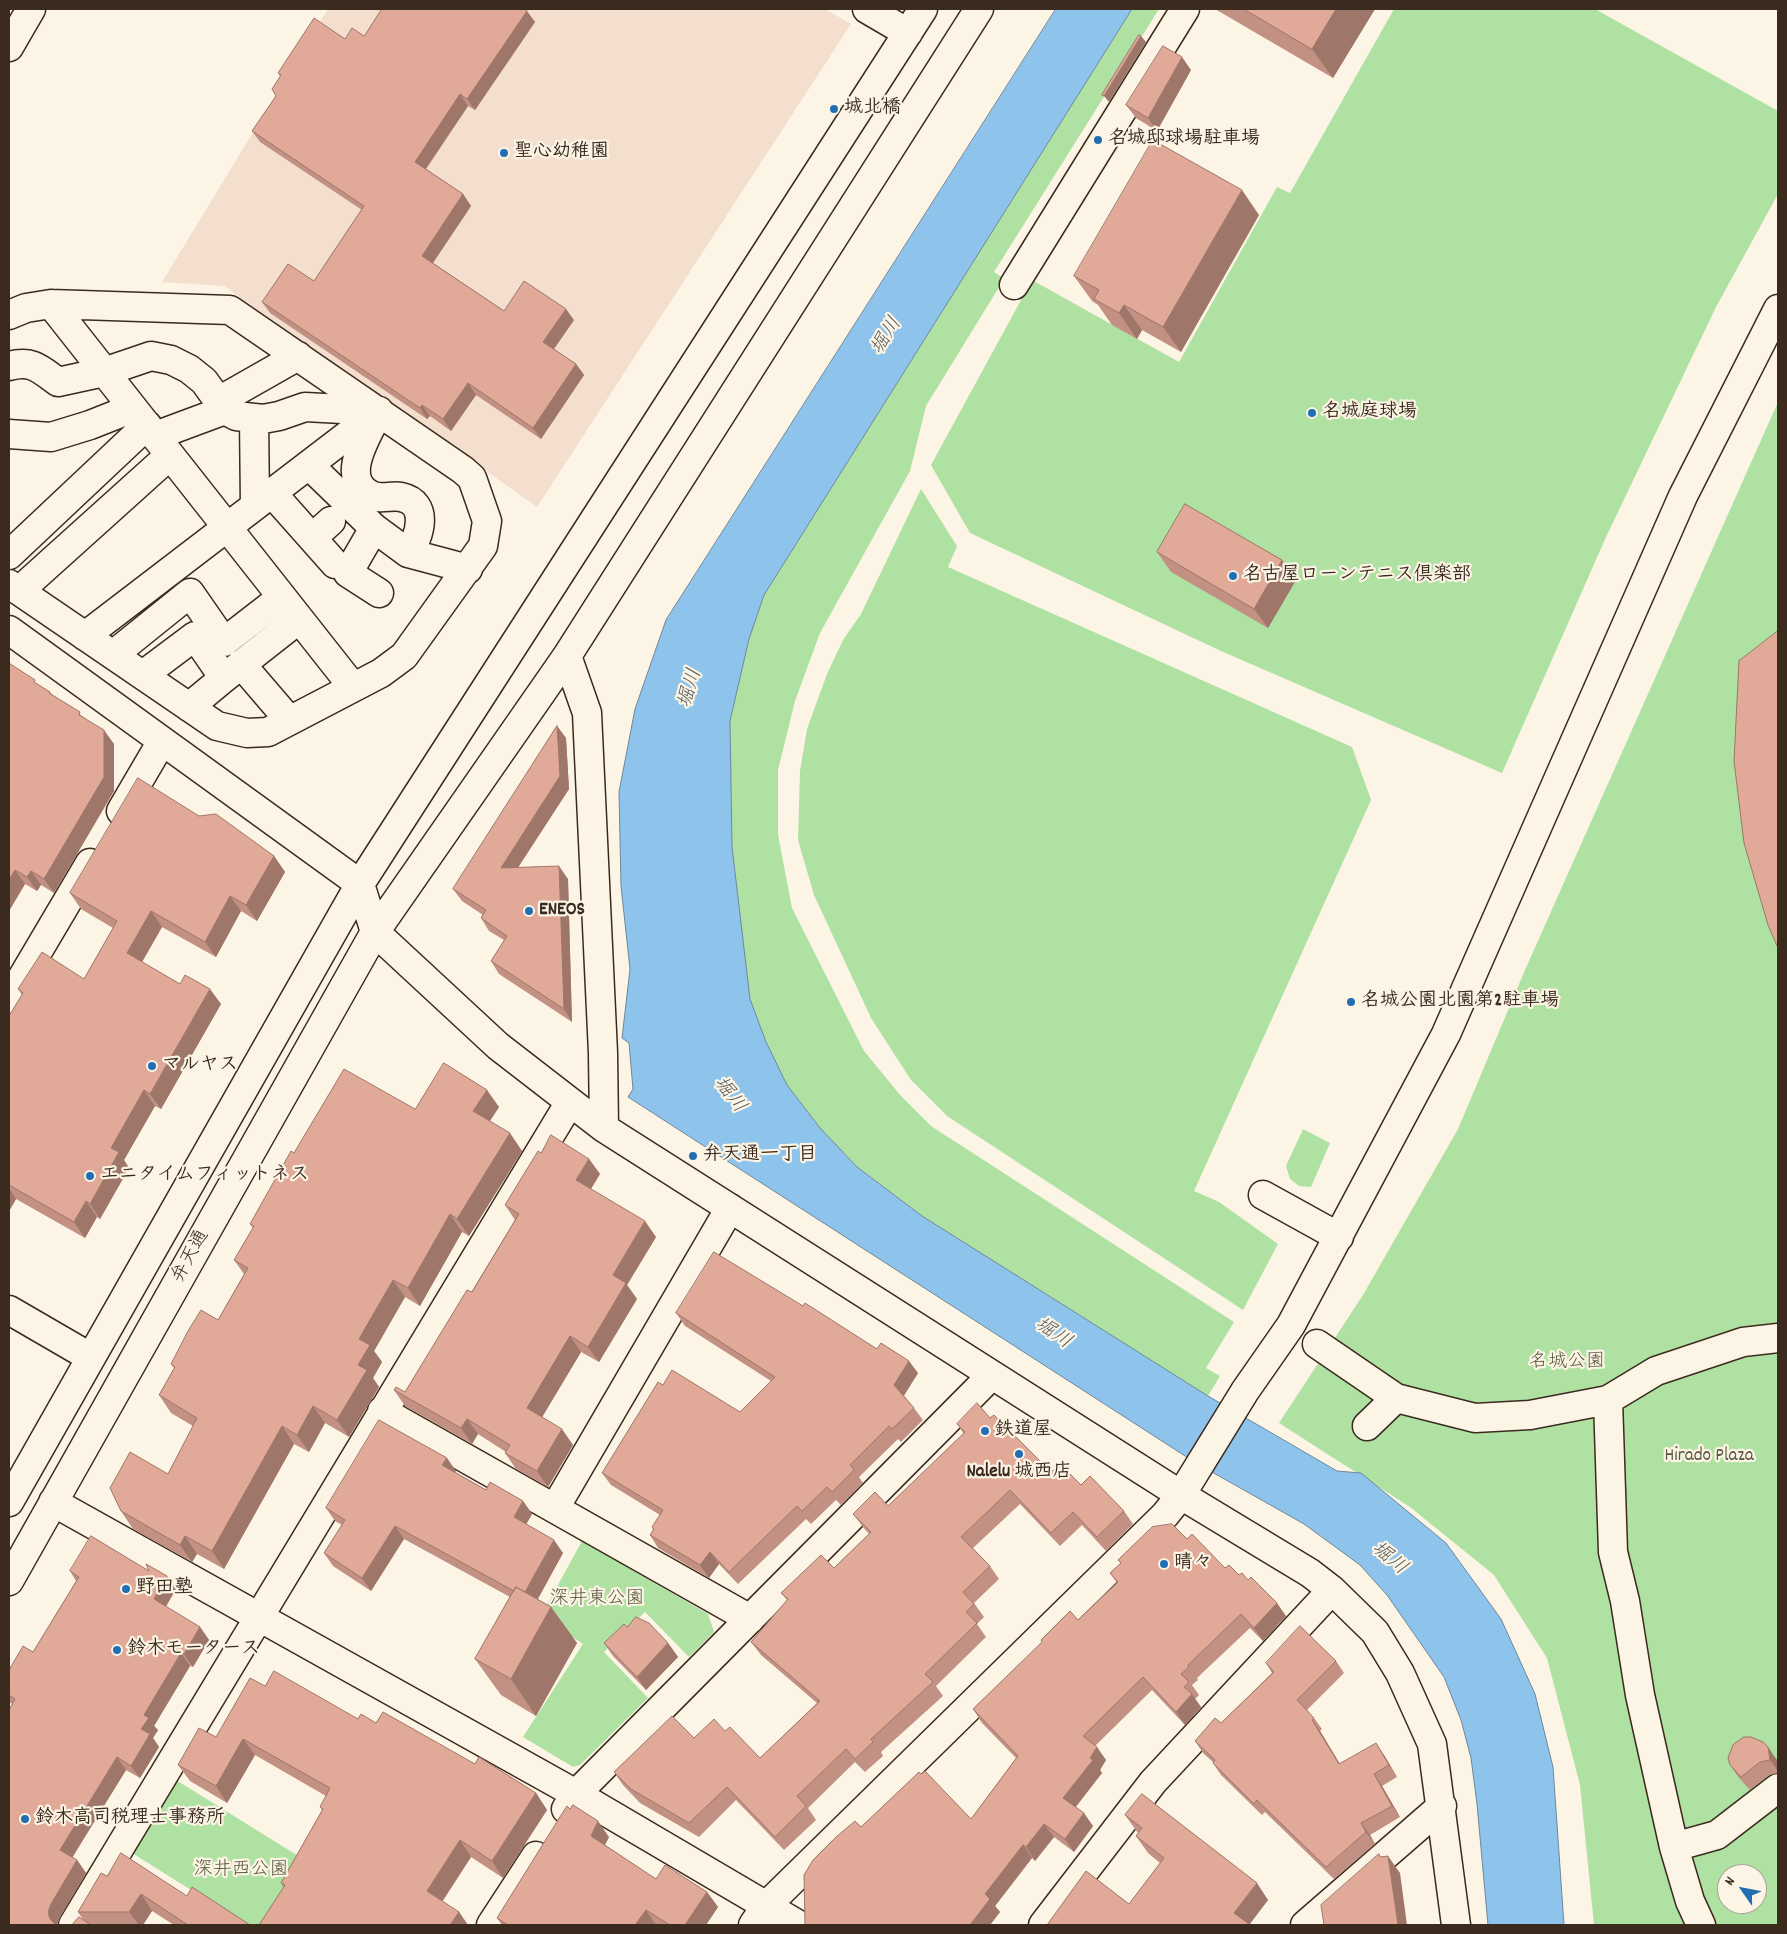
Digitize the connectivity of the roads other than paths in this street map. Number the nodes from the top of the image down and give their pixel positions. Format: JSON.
{"nodes":[{"id":1,"x":31,"y":9,"type":"edge"},
{"id":2,"x":868,"y":9,"type":"edge"},
{"id":3,"x":923,"y":9,"type":"edge"},
{"id":4,"x":979,"y":9,"type":"edge"},
{"id":5,"x":1185,"y":9,"type":"edge"},
{"id":6,"x":908,"y":32,"type":"junction"},
{"id":7,"x":9,"y":47,"type":"edge"},
{"id":8,"x":1014,"y":285,"type":"dead end"},
{"id":9,"x":51,"y":304,"type":"junction"},
{"id":10,"x":1778,"y":308,"type":"edge"},
{"id":11,"x":9,"y":315,"type":"edge"},
{"id":12,"x":298,"y":356,"type":"junction"},
{"id":13,"x":9,"y":366,"type":"edge"},
{"id":14,"x":104,"y":372,"type":"junction"},
{"id":15,"x":221,"y":406,"type":"junction"},
{"id":16,"x":379,"y":411,"type":"junction"},
{"id":17,"x":254,"y":418,"type":"junction"},
{"id":18,"x":151,"y":431,"type":"junction"},
{"id":19,"x":9,"y":434,"type":"edge"},
{"id":20,"x":309,"y":465,"type":"junction"},
{"id":21,"x":264,"y":500,"type":"junction"},
{"id":22,"x":227,"y":528,"type":"junction"},
{"id":23,"x":374,"y":528,"type":"junction"},
{"id":24,"x":408,"y":553,"type":"junction"},
{"id":25,"x":9,"y":555,"type":"edge"},
{"id":26,"x":335,"y":564,"type":"dead end"},
{"id":27,"x":468,"y":569,"type":"junction"},
{"id":28,"x":14,"y":588,"type":"edge"},
{"id":29,"x":379,"y":593,"type":"dead end"},
{"id":30,"x":282,"y":597,"type":"junction"},
{"id":31,"x":299,"y":619,"type":"junction"},
{"id":32,"x":9,"y":630,"type":"edge"},
{"id":33,"x":85,"y":636,"type":"junction"},
{"id":34,"x":113,"y":655,"type":"junction"},
{"id":35,"x":568,"y":656,"type":"junction"},
{"id":36,"x":233,"y":671,"type":"junction"},
{"id":37,"x":143,"y":675,"type":"junction"},
{"id":38,"x":353,"y":687,"type":"junction"},
{"id":39,"x":189,"y":707,"type":"junction"},
{"id":40,"x":289,"y":720,"type":"junction"},
{"id":41,"x":162,"y":741,"type":"junction"},
{"id":42,"x":360,"y":884,"type":"junction"},
{"id":43,"x":375,"y":932,"type":"junction"},
{"id":44,"x":9,"y":1000,"type":"edge"},
{"id":45,"x":570,"y":1102,"type":"junction"},
{"id":46,"x":604,"y":1128,"type":"junction"},
{"id":47,"x":1263,"y":1195,"type":"dead end"},
{"id":48,"x":730,"y":1208,"type":"junction"},
{"id":49,"x":1339,"y":1237,"type":"junction"},
{"id":50,"x":9,"y":1310,"type":"edge"},
{"id":51,"x":1778,"y":1338,"type":"edge"},
{"id":52,"x":1317,"y":1344,"type":"dead end"},
{"id":53,"x":90,"y":1357,"type":"junction"},
{"id":54,"x":992,"y":1375,"type":"junction"},
{"id":55,"x":1396,"y":1398,"type":"junction"},
{"id":56,"x":1608,"y":1400,"type":"junction"},
{"id":57,"x":382,"y":1411,"type":"junction"},
{"id":58,"x":1367,"y":1426,"type":"dead end"},
{"id":59,"x":1181,"y":1495,"type":"junction"},
{"id":60,"x":9,"y":1502,"type":"edge"},
{"id":61,"x":53,"y":1502,"type":"junction"},
{"id":62,"x":555,"y":1508,"type":"junction"},
{"id":63,"x":9,"y":1581,"type":"edge"},
{"id":64,"x":1332,"y":1590,"type":"junction"},
{"id":65,"x":258,"y":1616,"type":"junction"},
{"id":66,"x":750,"y":1619,"type":"junction"},
{"id":67,"x":1778,"y":1788,"type":"edge"},
{"id":68,"x":576,"y":1794,"type":"junction"},
{"id":69,"x":1442,"y":1806,"type":"junction"},
{"id":70,"x":1674,"y":1847,"type":"junction"},
{"id":71,"x":759,"y":1915,"type":"edge"},
{"id":72,"x":73,"y":1925,"type":"edge"},
{"id":73,"x":491,"y":1925,"type":"edge"},
{"id":74,"x":799,"y":1925,"type":"edge"},
{"id":75,"x":1042,"y":1925,"type":"edge"},
{"id":76,"x":1305,"y":1925,"type":"edge"},
{"id":77,"x":1456,"y":1925,"type":"edge"},
{"id":78,"x":1701,"y":1925,"type":"edge"}],
"edges":[{"from":1,"to":7,"type":"street"},
{"from":2,"to":6,"type":"street"},
{"from":3,"to":6,"type":"street","name":"弁天通"},
{"from":4,"to":35,"type":"street","name":"弁天通"},
{"from":5,"to":8,"type":"street"},
{"from":6,"to":42,"type":"street","name":"弁天通"},
{"from":9,"to":11,"type":"street"},
{"from":9,"to":12,"type":"street"},
{"from":9,"to":14,"type":"street"},
{"from":10,"to":49,"type":"street"},
{"from":12,"to":15,"type":"street"},
{"from":12,"to":16,"type":"street"},
{"from":13,"to":14,"type":"street"},
{"from":14,"to":15,"type":"street"},
{"from":14,"to":18,"type":"street"},
{"from":15,"to":17,"type":"street"},
{"from":15,"to":18,"type":"street"},
{"from":16,"to":17,"type":"street"},
{"from":16,"to":20,"type":"street"},
{"from":16,"to":24,"type":"street"},
{"from":16,"to":27,"type":"street"},
{"from":17,"to":21,"type":"street"},
{"from":18,"to":19,"type":"street"},
{"from":18,"to":22,"type":"street"},
{"from":18,"to":25,"type":"street"},
{"from":18,"to":28,"type":"street"},
{"from":20,"to":21,"type":"street"},
{"from":20,"to":23,"type":"street"},
{"from":21,"to":22,"type":"street"},
{"from":21,"to":26,"type":"street"},
{"from":22,"to":30,"type":"street"},
{"from":22,"to":33,"type":"street"},
{"from":23,"to":24,"type":"street"},
{"from":23,"to":29,"type":"street"},
{"from":24,"to":27,"type":"street"},
{"from":27,"to":38,"type":"street"},
{"from":28,"to":33,"type":"street"},
{"from":30,"to":31,"type":"street"},
{"from":30,"to":34,"type":"street"},
{"from":31,"to":36,"type":"street"},
{"from":31,"to":38,"type":"street"},
{"from":32,"to":41,"type":"street"},
{"from":33,"to":34,"type":"street"},
{"from":34,"to":37,"type":"street"},
{"from":35,"to":43,"type":"street","name":"弁天通"},
{"from":35,"to":46,"type":"street"},
{"from":36,"to":37,"type":"street"},
{"from":36,"to":39,"type":"street"},
{"from":36,"to":40,"type":"street"},
{"from":37,"to":39,"type":"street"},
{"from":38,"to":40,"type":"street"},
{"from":39,"to":40,"type":"street"},
{"from":41,"to":42,"type":"street"},
{"from":41,"to":44,"type":"street"},
{"from":42,"to":43,"type":"street"},
{"from":42,"to":53,"type":"street","name":"弁天通"},
{"from":43,"to":45,"type":"street"},
{"from":43,"to":61,"type":"street","name":"弁天通"},
{"from":45,"to":46,"type":"street"},
{"from":45,"to":57,"type":"street"},
{"from":46,"to":48,"type":"street"},
{"from":47,"to":49,"type":"street"},
{"from":48,"to":54,"type":"street"},
{"from":48,"to":62,"type":"street"},
{"from":49,"to":59,"type":"street"},
{"from":50,"to":53,"type":"street"},
{"from":51,"to":56,"type":"street"},
{"from":52,"to":55,"type":"street"},
{"from":53,"to":60,"type":"street","name":"弁天通"},
{"from":54,"to":59,"type":"street"},
{"from":54,"to":66,"type":"street"},
{"from":55,"to":56,"type":"street"},
{"from":55,"to":58,"type":"street"},
{"from":56,"to":70,"type":"street"},
{"from":57,"to":62,"type":"street"},
{"from":57,"to":65,"type":"street"},
{"from":59,"to":64,"type":"street"},
{"from":59,"to":71,"type":"street"},
{"from":61,"to":63,"type":"street","name":"弁天通"},
{"from":61,"to":65,"type":"street"},
{"from":62,"to":66,"type":"street"},
{"from":64,"to":69,"type":"street"},
{"from":64,"to":75,"type":"street"},
{"from":65,"to":68,"type":"street"},
{"from":65,"to":72,"type":"street"},
{"from":66,"to":68,"type":"street"},
{"from":67,"to":70,"type":"street"},
{"from":68,"to":71,"type":"street"},
{"from":68,"to":73,"type":"street"},
{"from":69,"to":76,"type":"street"},
{"from":69,"to":77,"type":"street"},
{"from":70,"to":78,"type":"street"},
{"from":71,"to":74,"type":"street"}]}
